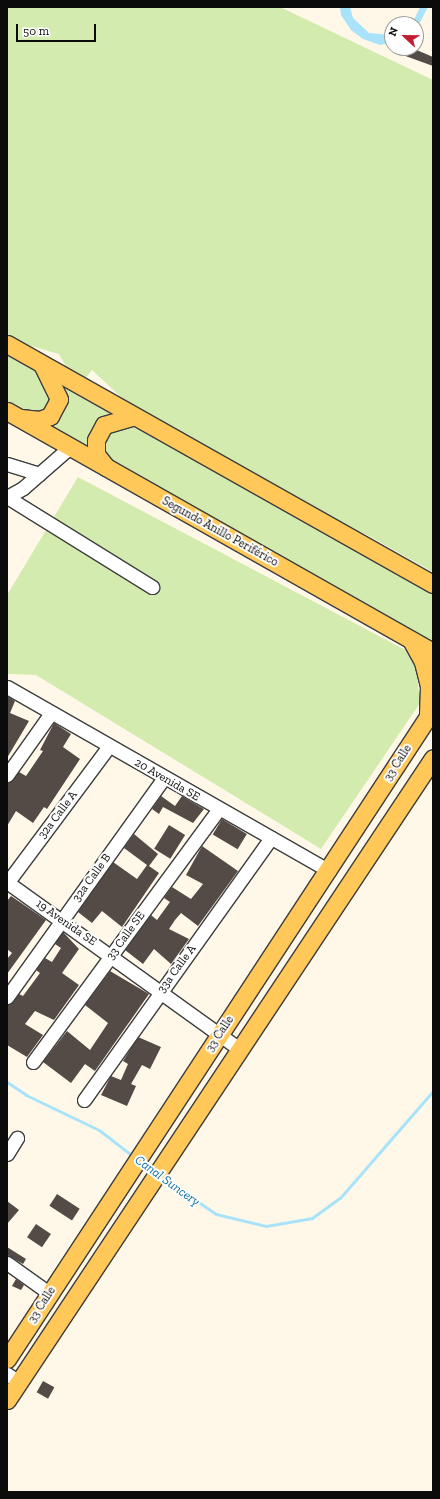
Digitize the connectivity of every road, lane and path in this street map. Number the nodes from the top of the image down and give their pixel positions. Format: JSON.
{"nodes":[{"id":1,"x":7,"y":344,"type":"edge"},
{"id":2,"x":42,"y":364,"type":"junction"},
{"id":3,"x":13,"y":415,"type":"edge"},
{"id":4,"x":135,"y":416,"type":"junction"},
{"id":5,"x":70,"y":447,"type":"junction"},
{"id":6,"x":7,"y":464,"type":"edge"},
{"id":7,"x":106,"y":467,"type":"junction"},
{"id":8,"x":40,"y":474,"type":"junction"},
{"id":9,"x":7,"y":497,"type":"edge"},
{"id":10,"x":433,"y":584,"type":"edge"},
{"id":11,"x":152,"y":587,"type":"dead end"},
{"id":12,"x":411,"y":640,"type":"junction"},
{"id":13,"x":433,"y":652,"type":"edge"},
{"id":14,"x":7,"y":687,"type":"edge"},
{"id":15,"x":51,"y":713,"type":"junction"},
{"id":16,"x":431,"y":713,"type":"edge"},
{"id":17,"x":109,"y":746,"type":"junction"},
{"id":18,"x":433,"y":758,"type":"edge"},
{"id":19,"x":7,"y":775,"type":"edge"},
{"id":20,"x":164,"y":778,"type":"junction"},
{"id":21,"x":219,"y":809,"type":"junction"},
{"id":22,"x":271,"y":838,"type":"junction"},
{"id":23,"x":329,"y":871,"type":"junction"},
{"id":24,"x":7,"y":883,"type":"edge"},
{"id":25,"x":62,"y":920,"type":"junction"},
{"id":26,"x":112,"y":955,"type":"junction"},
{"id":27,"x":162,"y":990,"type":"junction"},
{"id":28,"x":7,"y":997,"type":"edge"},
{"id":29,"x":220,"y":1035,"type":"junction"},
{"id":30,"x":241,"y":1050,"type":"junction"},
{"id":31,"x":33,"y":1062,"type":"dead end"},
{"id":32,"x":84,"y":1100,"type":"dead end"},
{"id":33,"x":17,"y":1138,"type":"dead end"},
{"id":34,"x":7,"y":1154,"type":"edge"},
{"id":35,"x":7,"y":1263,"type":"edge"},
{"id":36,"x":49,"y":1293,"type":"junction"},
{"id":37,"x":7,"y":1359,"type":"edge"},
{"id":38,"x":13,"y":1378,"type":"edge"},
{"id":39,"x":7,"y":1400,"type":"edge"}],
"edges":[{"from":1,"to":2,"type":"main road"},
{"from":2,"to":3,"type":"main road"},
{"from":2,"to":4,"type":"main road"},
{"from":3,"to":5,"type":"main road","name":"Segundo Anillo Periférico"},
{"from":4,"to":7,"type":"main road"},
{"from":4,"to":10,"type":"main road"},
{"from":5,"to":7,"type":"main road","name":"Segundo Anillo Periférico"},
{"from":5,"to":8,"type":"street"},
{"from":6,"to":8,"type":"street"},
{"from":7,"to":12,"type":"main road","name":"Segundo Anillo Periférico"},
{"from":8,"to":9,"type":"street"},
{"from":9,"to":11,"type":"street"},
{"from":12,"to":13,"type":"main road","name":"Segundo Anillo Periférico"},
{"from":12,"to":16,"type":"main road"},
{"from":14,"to":15,"type":"street","name":"20 Avenida SE"},
{"from":15,"to":17,"type":"street","name":"20 Avenida SE"},
{"from":15,"to":19,"type":"street"},
{"from":16,"to":23,"type":"main road","name":"33 Calle"},
{"from":17,"to":20,"type":"street","name":"20 Avenida SE"},
{"from":17,"to":24,"type":"street","name":"32a Calle A"},
{"from":18,"to":30,"type":"main road","name":"33 Calle"},
{"from":20,"to":21,"type":"street","name":"20 Avenida SE"},
{"from":20,"to":25,"type":"street","name":"32a Calle B"},
{"from":21,"to":22,"type":"street","name":"20 Avenida SE"},
{"from":21,"to":26,"type":"street","name":"33 Calle SE"},
{"from":22,"to":23,"type":"street","name":"20 Avenida SE"},
{"from":22,"to":27,"type":"street","name":"33a Calle A"},
{"from":23,"to":29,"type":"main road","name":"33 Calle"},
{"from":24,"to":25,"type":"street","name":"19 Avenida SE"},
{"from":25,"to":26,"type":"street","name":"19 Avenida SE"},
{"from":25,"to":28,"type":"street","name":"32a Calle B"},
{"from":26,"to":27,"type":"street","name":"19 Avenida SE"},
{"from":26,"to":31,"type":"street","name":"33 Calle SE"},
{"from":27,"to":29,"type":"street","name":"19 Avenida SE"},
{"from":27,"to":32,"type":"street","name":"33a Calle A"},
{"from":29,"to":30,"type":"street","name":"19 Avenida SE"},
{"from":29,"to":36,"type":"main road","name":"33 Calle"},
{"from":30,"to":38,"type":"main road","name":"33 Calle"},
{"from":33,"to":34,"type":"street"},
{"from":35,"to":36,"type":"street"},
{"from":36,"to":37,"type":"main road","name":"33 Calle"},
{"from":38,"to":39,"type":"main road","name":"33 Calle"}]}
